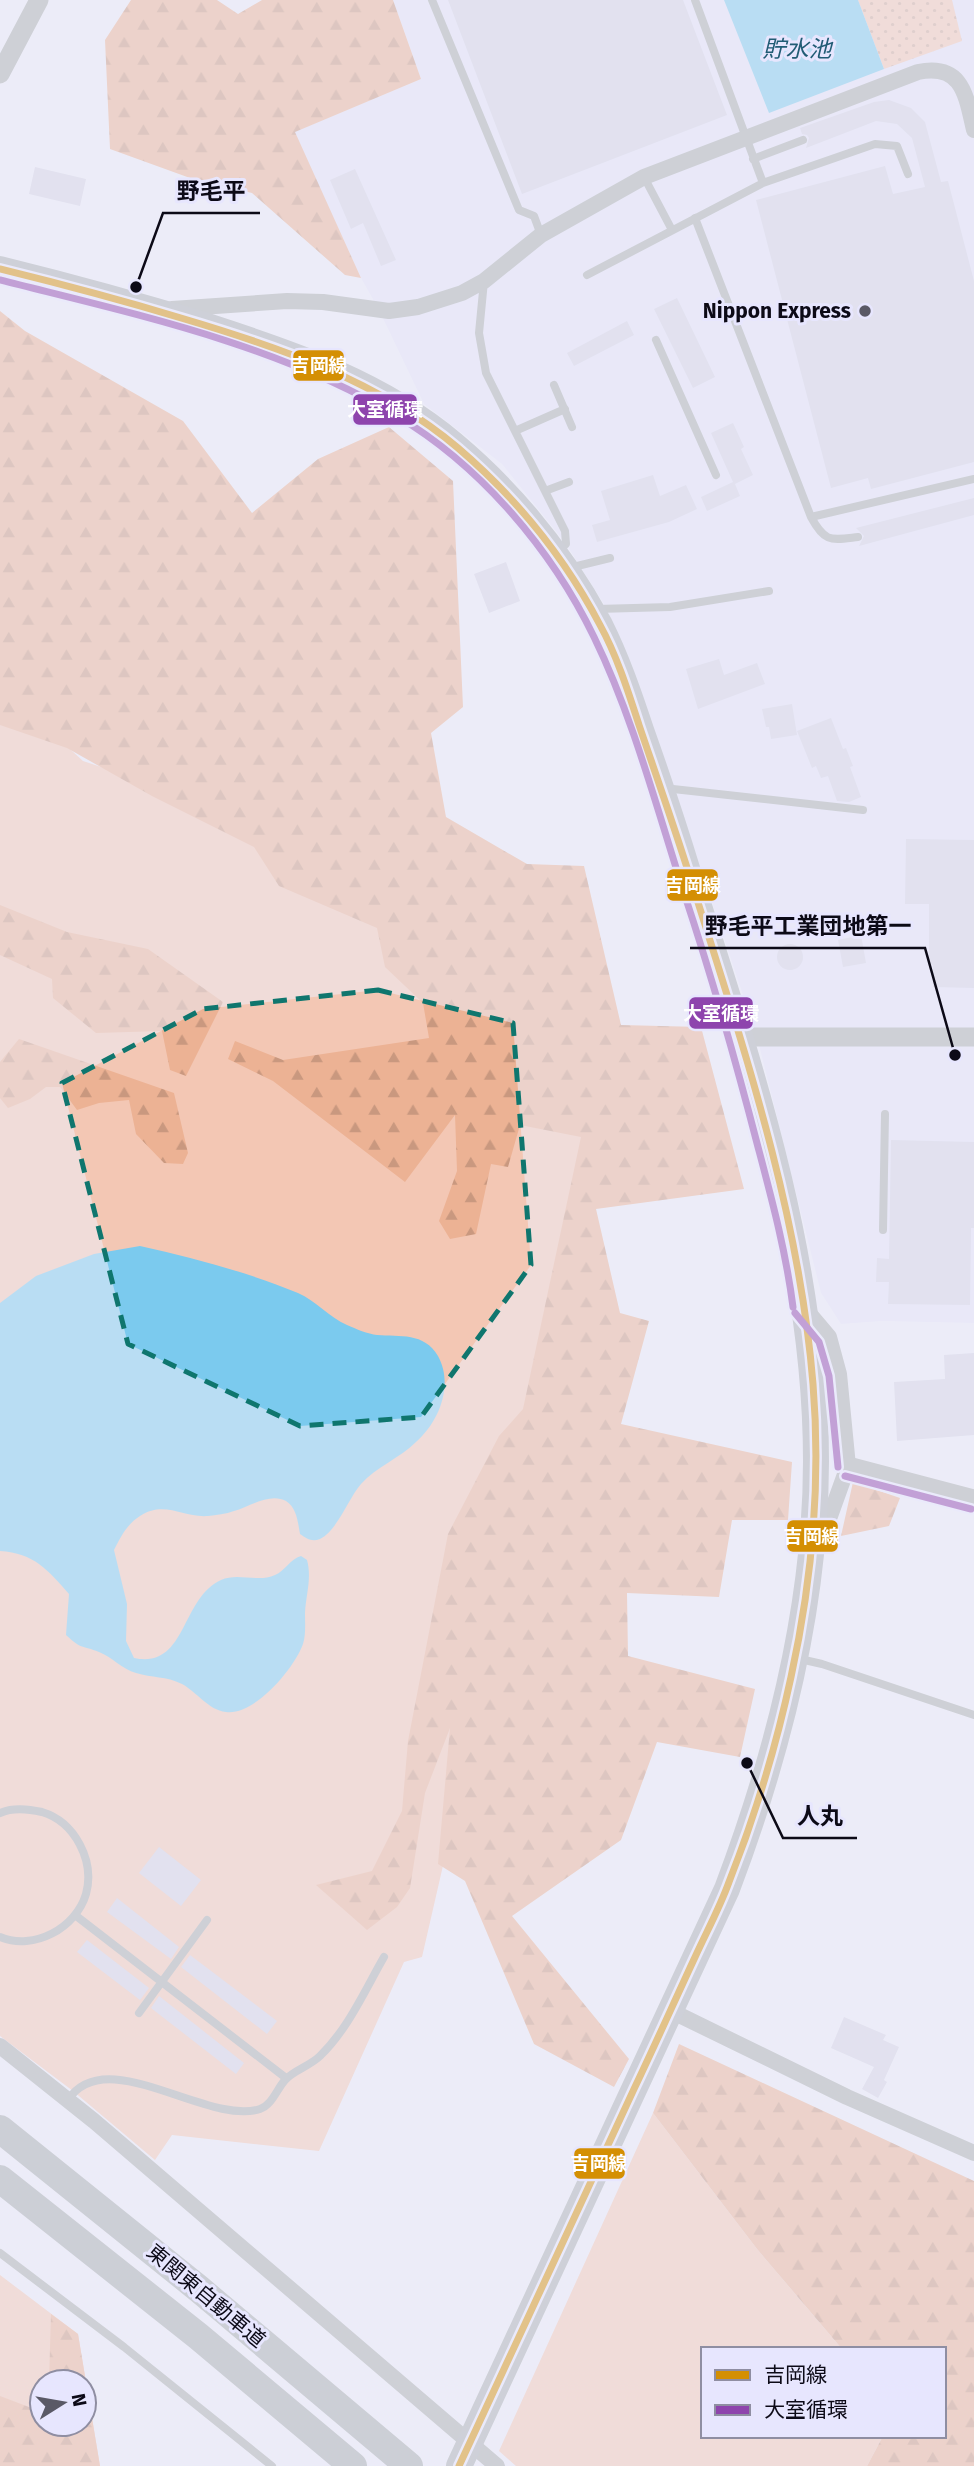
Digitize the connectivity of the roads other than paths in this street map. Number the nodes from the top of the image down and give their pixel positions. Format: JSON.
{"nodes":[{"id":1,"x":39,"y":0,"type":"edge"},
{"id":2,"x":432,"y":0,"type":"edge"},
{"id":3,"x":695,"y":0,"type":"edge"},
{"id":4,"x":0,"y":74,"type":"edge"},
{"id":5,"x":974,"y":130,"type":"edge"},
{"id":6,"x":745,"y":137,"type":"junction"},
{"id":7,"x":803,"y":140,"type":"dead end"},
{"id":8,"x":754,"y":159,"type":"junction"},
{"id":9,"x":908,"y":174,"type":"dead end"},
{"id":10,"x":644,"y":177,"type":"junction"},
{"id":11,"x":762,"y":183,"type":"junction"},
{"id":12,"x":695,"y":218,"type":"junction"},
{"id":13,"x":672,"y":230,"type":"junction"},
{"id":14,"x":541,"y":235,"type":"junction"},
{"id":15,"x":0,"y":269,"type":"edge"},
{"id":16,"x":587,"y":275,"type":"dead end"},
{"id":17,"x":484,"y":281,"type":"junction"},
{"id":18,"x":152,"y":309,"type":"junction"},
{"id":19,"x":656,"y":340,"type":"dead end"},
{"id":20,"x":554,"y":385,"type":"dead end"},
{"id":21,"x":565,"y":409,"type":"junction"},
{"id":22,"x":572,"y":427,"type":"dead end"},
{"id":23,"x":515,"y":431,"type":"junction"},
{"id":24,"x":716,"y":475,"type":"dead end"},
{"id":25,"x":974,"y":478,"type":"edge"},
{"id":26,"x":569,"y":482,"type":"dead end"},
{"id":27,"x":545,"y":491,"type":"junction"},
{"id":28,"x":811,"y":517,"type":"junction"},
{"id":29,"x":858,"y":537,"type":"dead end"},
{"id":30,"x":610,"y":558,"type":"dead end"},
{"id":31,"x":561,"y":560,"type":"junction"},
{"id":32,"x":769,"y":591,"type":"dead end"},
{"id":33,"x":591,"y":610,"type":"junction"},
{"id":34,"x":662,"y":788,"type":"junction"},
{"id":35,"x":863,"y":810,"type":"dead end"},
{"id":36,"x":741,"y":1037,"type":"junction"},
{"id":37,"x":974,"y":1037,"type":"edge"},
{"id":38,"x":885,"y":1114,"type":"dead end"},
{"id":39,"x":883,"y":1230,"type":"dead end"},
{"id":40,"x":803,"y":1306,"type":"junction"},
{"id":41,"x":848,"y":1466,"type":"junction"},
{"id":42,"x":974,"y":1499,"type":"edge"},
{"id":43,"x":813,"y":1525,"type":"junction"},
{"id":44,"x":794,"y":1657,"type":"junction"},
{"id":45,"x":974,"y":1715,"type":"edge"},
{"id":46,"x":0,"y":1813,"type":"edge"},
{"id":47,"x":75,"y":1914,"type":"junction"},
{"id":48,"x":207,"y":1920,"type":"dead end"},
{"id":49,"x":0,"y":1937,"type":"edge"},
{"id":50,"x":384,"y":1957,"type":"dead end"},
{"id":51,"x":162,"y":1982,"type":"junction"},
{"id":52,"x":670,"y":2011,"type":"junction"},
{"id":53,"x":139,"y":2013,"type":"dead end"},
{"id":54,"x":0,"y":2046,"type":"edge"},
{"id":55,"x":286,"y":2078,"type":"junction"},
{"id":56,"x":68,"y":2100,"type":"junction"},
{"id":57,"x":0,"y":2129,"type":"edge"},
{"id":58,"x":974,"y":2153,"type":"edge"},
{"id":59,"x":0,"y":2179,"type":"edge"},
{"id":60,"x":0,"y":2253,"type":"edge"},
{"id":61,"x":463,"y":2458,"type":"edge"},
{"id":62,"x":272,"y":2466,"type":"edge"},
{"id":63,"x":353,"y":2466,"type":"edge"},
{"id":64,"x":409,"y":2466,"type":"edge"},
{"id":65,"x":497,"y":2466,"type":"edge"}],
"edges":[{"from":1,"to":4,"type":"street"},
{"from":2,"to":14,"type":"lane"},
{"from":3,"to":6,"type":"lane"},
{"from":5,"to":6,"type":"street"},
{"from":6,"to":8,"type":"lane"},
{"from":6,"to":10,"type":"street"},
{"from":7,"to":8,"type":"lane"},
{"from":8,"to":11,"type":"lane"},
{"from":9,"to":11,"type":"lane"},
{"from":10,"to":13,"type":"lane"},
{"from":10,"to":14,"type":"street"},
{"from":11,"to":12,"type":"lane"},
{"from":12,"to":13,"type":"lane"},
{"from":12,"to":28,"type":"lane"},
{"from":13,"to":16,"type":"lane"},
{"from":14,"to":17,"type":"street"},
{"from":15,"to":18,"type":"highway"},
{"from":17,"to":18,"type":"street"},
{"from":17,"to":23,"type":"lane"},
{"from":18,"to":31,"type":"highway"},
{"from":19,"to":24,"type":"lane"},
{"from":20,"to":21,"type":"lane"},
{"from":21,"to":22,"type":"lane"},
{"from":21,"to":23,"type":"lane"},
{"from":23,"to":27,"type":"lane"},
{"from":25,"to":28,"type":"lane"},
{"from":26,"to":27,"type":"lane"},
{"from":27,"to":31,"type":"lane"},
{"from":28,"to":29,"type":"lane"},
{"from":30,"to":31,"type":"lane"},
{"from":31,"to":33,"type":"highway"},
{"from":32,"to":33,"type":"lane"},
{"from":33,"to":34,"type":"highway"},
{"from":34,"to":35,"type":"lane"},
{"from":34,"to":36,"type":"highway"},
{"from":36,"to":37,"type":"street"},
{"from":36,"to":40,"type":"highway"},
{"from":38,"to":39,"type":"lane"},
{"from":40,"to":41,"type":"street"},
{"from":40,"to":43,"type":"highway"},
{"from":41,"to":42,"type":"street"},
{"from":41,"to":43,"type":"street"},
{"from":43,"to":44,"type":"highway"},
{"from":44,"to":45,"type":"lane"},
{"from":44,"to":52,"type":"highway"},
{"from":46,"to":47,"type":"lane"},
{"from":47,"to":49,"type":"lane"},
{"from":47,"to":51,"type":"lane"},
{"from":48,"to":51,"type":"lane"},
{"from":50,"to":55,"type":"lane"},
{"from":51,"to":53,"type":"lane"},
{"from":51,"to":55,"type":"lane"},
{"from":52,"to":58,"type":"street"},
{"from":52,"to":61,"type":"highway"},
{"from":54,"to":56,"type":"street"},
{"from":55,"to":56,"type":"lane"},
{"from":56,"to":61,"type":"street"},
{"from":57,"to":64,"type":"highway","name":"東関東自動車道"},
{"from":59,"to":63,"type":"highway","name":"東関東自動車道"},
{"from":60,"to":62,"type":"lane"},
{"from":61,"to":65,"type":"street"}]}
